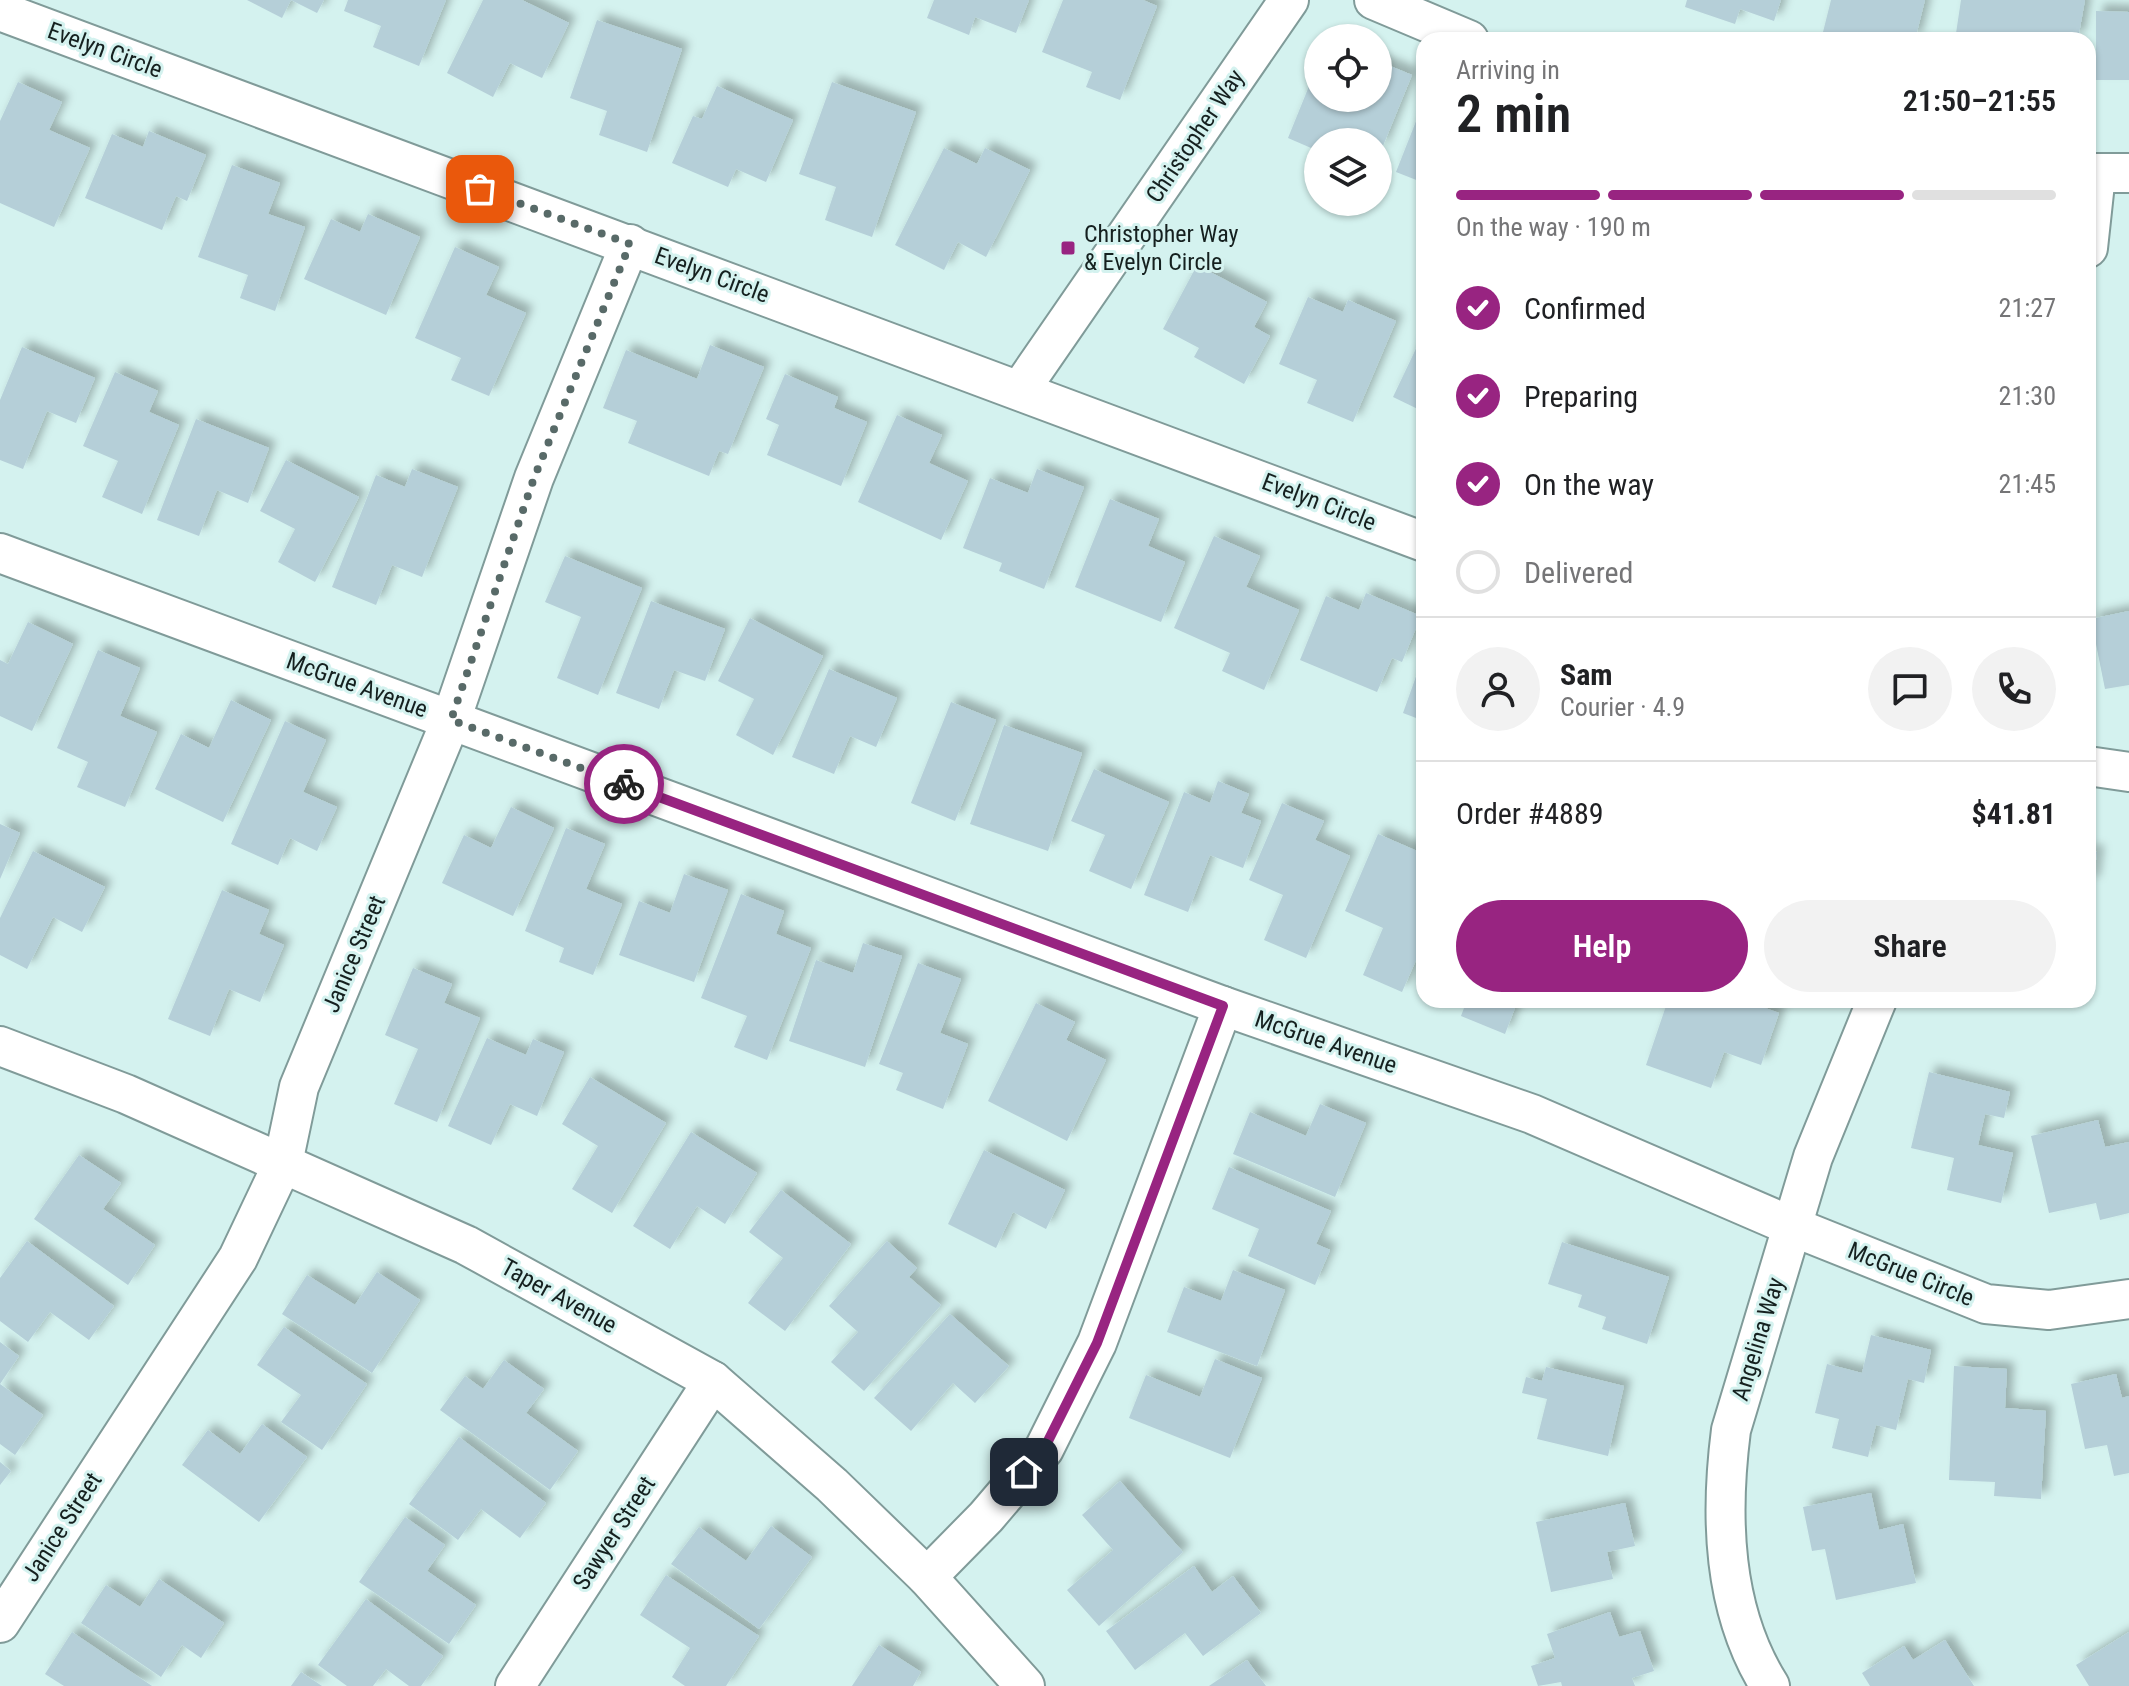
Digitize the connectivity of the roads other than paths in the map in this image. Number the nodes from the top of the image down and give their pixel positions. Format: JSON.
{"nodes":[{"id":1,"x":1289,"y":0,"type":"edge"},
{"id":2,"x":1374,"y":0,"type":"edge"},
{"id":3,"x":0,"y":11,"type":"edge"},
{"id":4,"x":1450,"y":32,"type":"edge"},
{"id":5,"x":2104,"y":174,"type":"edge"},
{"id":6,"x":2096,"y":211,"type":"edge"},
{"id":7,"x":630,"y":244,"type":"junction"},
{"id":8,"x":1020,"y":390,"type":"junction"},
{"id":9,"x":1416,"y":539,"type":"edge"},
{"id":10,"x":0,"y":553,"type":"edge"},
{"id":11,"x":451,"y":720,"type":"junction"},
{"id":12,"x":2096,"y":767,"type":"edge"},
{"id":13,"x":2129,"y":772,"type":"edge"},
{"id":14,"x":1223,"y":1006,"type":"junction"},
{"id":15,"x":1874,"y":1008,"type":"edge"},
{"id":16,"x":0,"y":1046,"type":"edge"},
{"id":17,"x":283,"y":1163,"type":"junction"},
{"id":18,"x":1791,"y":1226,"type":"junction"},
{"id":19,"x":2129,"y":1299,"type":"edge"},
{"id":20,"x":713,"y":1381,"type":"junction"},
{"id":21,"x":927,"y":1577,"type":"junction"},
{"id":22,"x":0,"y":1623,"type":"edge"},
{"id":23,"x":515,"y":1686,"type":"edge"},
{"id":24,"x":1025,"y":1686,"type":"edge"},
{"id":25,"x":1770,"y":1686,"type":"edge"}],
"edges":[{"from":1,"to":8,"type":"street","name":"Christopher Way"},
{"from":2,"to":4,"type":"street"},
{"from":3,"to":7,"type":"street","name":"Evelyn Circle"},
{"from":5,"to":6,"type":"street"},
{"from":7,"to":8,"type":"street","name":"Evelyn Circle"},
{"from":7,"to":11,"type":"street","name":"Janice Street"},
{"from":8,"to":9,"type":"street","name":"Evelyn Circle"},
{"from":10,"to":11,"type":"street","name":"McGrue Avenue"},
{"from":11,"to":14,"type":"street","name":"McGrue Avenue"},
{"from":11,"to":17,"type":"street","name":"Janice Street"},
{"from":12,"to":13,"type":"street"},
{"from":14,"to":18,"type":"street","name":"McGrue Avenue"},
{"from":14,"to":21,"type":"street"},
{"from":15,"to":18,"type":"street","name":"Angelina Way"},
{"from":16,"to":17,"type":"street","name":"Taper Avenue"},
{"from":17,"to":20,"type":"street","name":"Taper Avenue"},
{"from":17,"to":22,"type":"street","name":"Janice Street"},
{"from":18,"to":19,"type":"street","name":"McGrue Circle"},
{"from":18,"to":25,"type":"street","name":"Angelina Way"},
{"from":20,"to":21,"type":"street","name":"Taper Avenue"},
{"from":20,"to":23,"type":"street","name":"Sawyer Street"},
{"from":21,"to":24,"type":"street","name":"Taper Avenue"}]}
